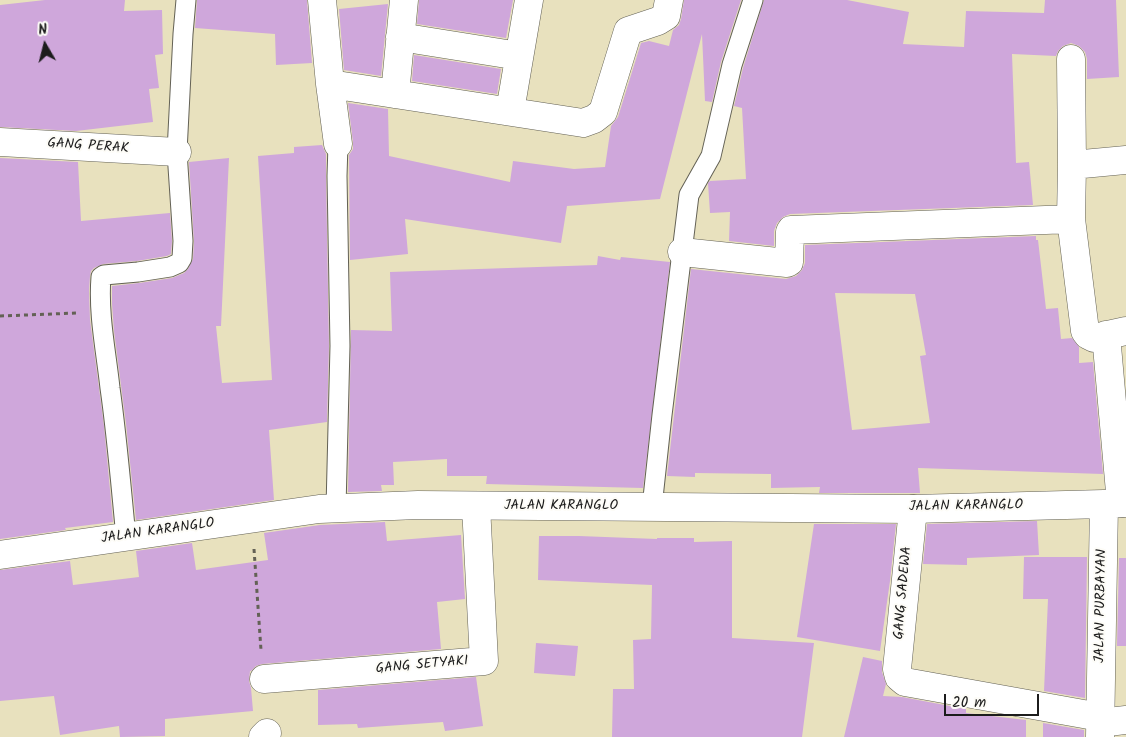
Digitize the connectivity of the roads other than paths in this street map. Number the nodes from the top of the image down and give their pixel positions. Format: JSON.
{"nodes":[{"id":1,"x":186,"y":0,"type":"edge"},
{"id":2,"x":322,"y":0,"type":"edge"},
{"id":3,"x":404,"y":0,"type":"edge"},
{"id":4,"x":529,"y":0,"type":"edge"},
{"id":5,"x":669,"y":0,"type":"edge"},
{"id":6,"x":753,"y":0,"type":"edge"},
{"id":7,"x":400,"y":37,"type":"junction"},
{"id":8,"x":519,"y":56,"type":"junction"},
{"id":9,"x":1071,"y":59,"type":"dead end"},
{"id":10,"x":330,"y":84,"type":"junction"},
{"id":11,"x":395,"y":94,"type":"junction"},
{"id":12,"x":510,"y":112,"type":"junction"},
{"id":13,"x":0,"y":142,"type":"edge"},
{"id":14,"x":338,"y":144,"type":"joint"},
{"id":15,"x":176,"y":152,"type":"junction"},
{"id":16,"x":1126,"y":160,"type":"edge"},
{"id":17,"x":1072,"y":164,"type":"junction"},
{"id":18,"x":1071,"y":219,"type":"junction"},
{"id":19,"x":682,"y":252,"type":"junction"},
{"id":20,"x":1116,"y":333,"type":"edge"},
{"id":21,"x":1117,"y":503,"type":"edge"},
{"id":22,"x":476,"y":506,"type":"junction"},
{"id":23,"x":652,"y":507,"type":"junction"},
{"id":24,"x":336,"y":508,"type":"junction"},
{"id":25,"x":912,"y":508,"type":"junction"},
{"id":26,"x":126,"y":536,"type":"junction"},
{"id":27,"x":0,"y":555,"type":"edge"},
{"id":28,"x":264,"y":679,"type":"road end"},
{"id":29,"x":1106,"y":724,"type":"edge"}],
"edges":[{"from":1,"to":15,"type":"lane"},
{"from":2,"to":10,"type":"street"},
{"from":3,"to":7,"type":"street"},
{"from":4,"to":8,"type":"street"},
{"from":5,"to":12,"type":"street"},
{"from":6,"to":19,"type":"lane"},
{"from":7,"to":8,"type":"street"},
{"from":7,"to":11,"type":"street"},
{"from":8,"to":12,"type":"street"},
{"from":9,"to":17,"type":"street"},
{"from":10,"to":11,"type":"street"},
{"from":10,"to":14,"type":"street"},
{"from":11,"to":12,"type":"street"},
{"from":13,"to":15,"type":"street","name":"GANG PERAK"},
{"from":14,"to":24,"type":"lane"},
{"from":15,"to":26,"type":"lane"},
{"from":16,"to":17,"type":"street"},
{"from":17,"to":18,"type":"street"},
{"from":18,"to":19,"type":"street"},
{"from":18,"to":20,"type":"street"},
{"from":19,"to":23,"type":"lane"},
{"from":20,"to":21,"type":"street","name":"JALAN PURBAYAN"},
{"from":21,"to":25,"type":"street","name":"JALAN KARANGLO"},
{"from":21,"to":29,"type":"street","name":"JALAN PURBAYAN"},
{"from":22,"to":23,"type":"street","name":"JALAN KARANGLO"},
{"from":22,"to":24,"type":"street","name":"JALAN KARANGLO"},
{"from":22,"to":28,"type":"street","name":"GANG SETYAKI"},
{"from":23,"to":25,"type":"street","name":"JALAN KARANGLO"},
{"from":24,"to":26,"type":"street","name":"JALAN KARANGLO"},
{"from":25,"to":29,"type":"street","name":"GANG SADEWA"},
{"from":26,"to":27,"type":"street","name":"JALAN KARANGLO"}]}
